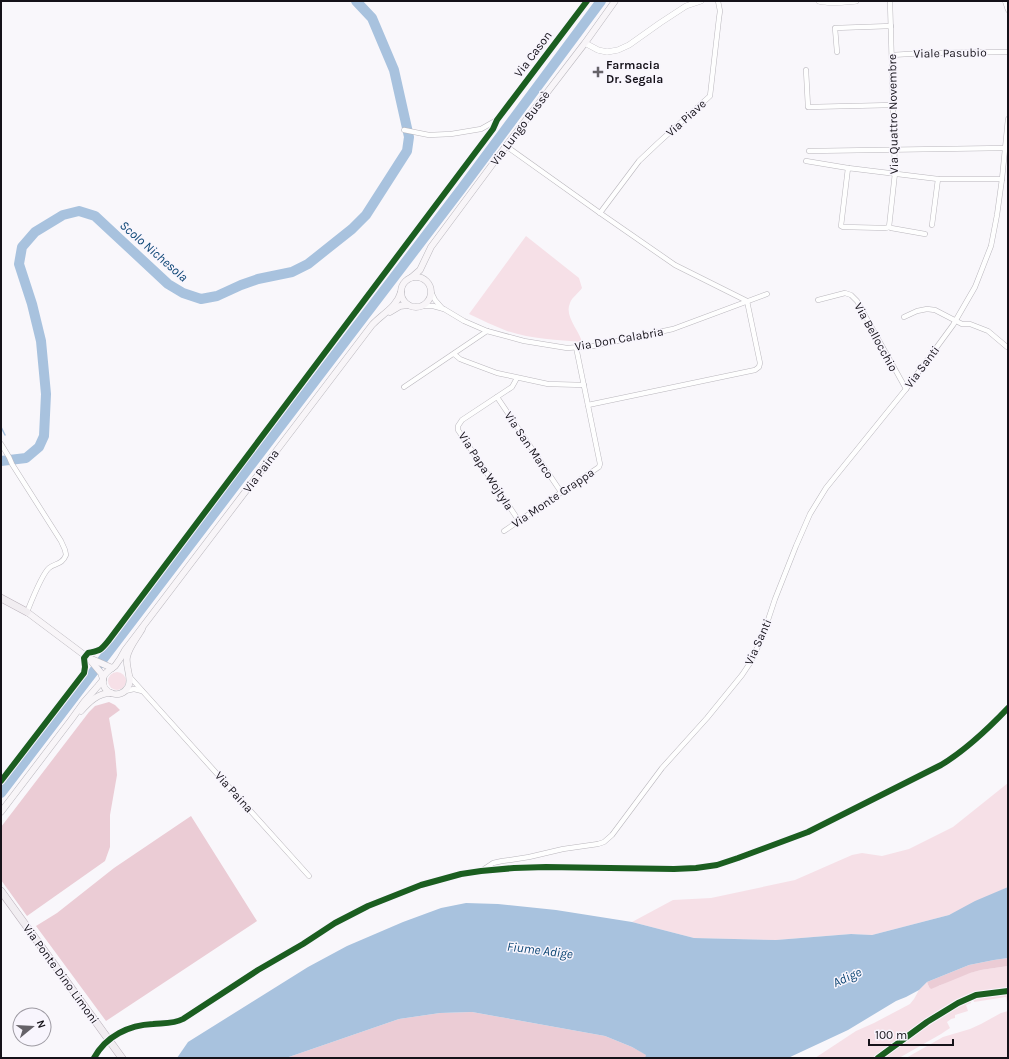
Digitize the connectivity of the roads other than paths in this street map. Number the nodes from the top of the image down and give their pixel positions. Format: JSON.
{"nodes":[{"id":1,"x":587,"y":1,"type":"edge"},
{"id":2,"x":615,"y":1,"type":"edge"},
{"id":3,"x":701,"y":1,"type":"edge"},
{"id":4,"x":718,"y":1,"type":"edge"},
{"id":5,"x":819,"y":1,"type":"edge"},
{"id":6,"x":856,"y":1,"type":"edge"},
{"id":7,"x":890,"y":1,"type":"edge"},
{"id":8,"x":1005,"y":1,"type":"edge"},
{"id":9,"x":1008,"y":10,"type":"edge"},
{"id":10,"x":891,"y":26,"type":"junction"},
{"id":11,"x":585,"y":43,"type":"junction"},
{"id":12,"x":837,"y":52,"type":"dead end"},
{"id":13,"x":1008,"y":52,"type":"edge"},
{"id":14,"x":892,"y":55,"type":"junction"},
{"id":15,"x":806,"y":70,"type":"dead end"},
{"id":16,"x":893,"y":105,"type":"junction"},
{"id":17,"x":1008,"y":119,"type":"edge"},
{"id":18,"x":404,"y":130,"type":"dead end"},
{"id":19,"x":506,"y":146,"type":"junction"},
{"id":20,"x":1006,"y":148,"type":"junction"},
{"id":21,"x":894,"y":150,"type":"junction"},
{"id":22,"x":809,"y":151,"type":"dead end"},
{"id":23,"x":806,"y":161,"type":"dead end"},
{"id":24,"x":848,"y":168,"type":"junction"},
{"id":25,"x":895,"y":173,"type":"junction"},
{"id":26,"x":938,"y":179,"type":"junction"},
{"id":27,"x":1002,"y":179,"type":"junction"},
{"id":28,"x":600,"y":213,"type":"junction"},
{"id":29,"x":932,"y":225,"type":"dead end"},
{"id":30,"x":888,"y":227,"type":"junction"},
{"id":31,"x":925,"y":234,"type":"dead end"},
{"id":32,"x":427,"y":256,"type":"junction"},
{"id":33,"x":412,"y":277,"type":"junction"},
{"id":34,"x":427,"y":281,"type":"junction"},
{"id":35,"x":401,"y":292,"type":"junction"},
{"id":36,"x":431,"y":292,"type":"junction"},
{"id":37,"x":767,"y":294,"type":"dead end"},
{"id":38,"x":818,"y":300,"type":"dead end"},
{"id":39,"x":747,"y":301,"type":"junction"},
{"id":40,"x":408,"y":305,"type":"junction"},
{"id":41,"x":421,"y":306,"type":"junction"},
{"id":42,"x":444,"y":309,"type":"junction"},
{"id":43,"x":383,"y":315,"type":"junction"},
{"id":44,"x":904,"y":317,"type":"dead end"},
{"id":45,"x":956,"y":321,"type":"junction"},
{"id":46,"x":487,"y":332,"type":"junction"},
{"id":47,"x":576,"y":347,"type":"junction"},
{"id":48,"x":1007,"y":347,"type":"dead end"},
{"id":49,"x":454,"y":354,"type":"junction"},
{"id":50,"x":517,"y":378,"type":"junction"},
{"id":51,"x":584,"y":386,"type":"junction"},
{"id":52,"x":404,"y":387,"type":"dead end"},
{"id":53,"x":906,"y":389,"type":"junction"},
{"id":54,"x":497,"y":397,"type":"junction"},
{"id":55,"x":588,"y":405,"type":"junction"},
{"id":56,"x":1,"y":444,"type":"edge"},
{"id":57,"x":561,"y":492,"type":"junction"},
{"id":58,"x":519,"y":521,"type":"junction"},
{"id":59,"x":504,"y":531,"type":"dead end"},
{"id":60,"x":1,"y":598,"type":"edge"},
{"id":61,"x":27,"y":612,"type":"junction"},
{"id":62,"x":142,"y":629,"type":"junction"},
{"id":63,"x":87,"y":657,"type":"junction"},
{"id":64,"x":111,"y":667,"type":"junction"},
{"id":65,"x":128,"y":674,"type":"junction"},
{"id":66,"x":102,"y":677,"type":"junction"},
{"id":67,"x":142,"y":691,"type":"junction"},
{"id":68,"x":125,"y":692,"type":"junction"},
{"id":69,"x":110,"y":693,"type":"junction"},
{"id":70,"x":71,"y":720,"type":"junction"},
{"id":71,"x":1,"y":812,"type":"edge"},
{"id":72,"x":481,"y":871,"type":"dead end"},
{"id":73,"x":309,"y":876,"type":"dead end"},
{"id":74,"x":1,"y":891,"type":"edge"},
{"id":75,"x":122,"y":1058,"type":"edge"}],
"edges":[{"from":1,"to":18,"type":"street","name":"Via Cason"},
{"from":2,"to":11,"type":"main road","name":"Via Lungo Bussè"},
{"from":3,"to":11,"type":"street"},
{"from":4,"to":28,"type":"street","name":"Via Piave"},
{"from":5,"to":6,"type":"street"},
{"from":7,"to":10,"type":"street","name":"Via Quattro Novembre"},
{"from":8,"to":9,"type":"street"},
{"from":10,"to":12,"type":"street"},
{"from":10,"to":14,"type":"street","name":"Via Quattro Novembre"},
{"from":11,"to":19,"type":"main road","name":"Via Lungo Bussè"},
{"from":13,"to":14,"type":"street","name":"Viale Pasubio"},
{"from":14,"to":16,"type":"street","name":"Via Quattro Novembre"},
{"from":15,"to":16,"type":"street"},
{"from":16,"to":21,"type":"street","name":"Via Quattro Novembre"},
{"from":17,"to":20,"type":"street","name":"Via Santi"},
{"from":19,"to":28,"type":"street"},
{"from":19,"to":32,"type":"main road","name":"Via Lungo Bussè"},
{"from":20,"to":21,"type":"street"},
{"from":20,"to":27,"type":"street","name":"Via Santi"},
{"from":21,"to":22,"type":"street"},
{"from":21,"to":25,"type":"street","name":"Via Quattro Novembre"},
{"from":23,"to":24,"type":"street"},
{"from":24,"to":25,"type":"street"},
{"from":24,"to":30,"type":"street"},
{"from":25,"to":26,"type":"street"},
{"from":25,"to":30,"type":"street","name":"Via Quattro Novembre"},
{"from":26,"to":27,"type":"street"},
{"from":26,"to":29,"type":"street"},
{"from":27,"to":45,"type":"street","name":"Via Santi"},
{"from":28,"to":39,"type":"street"},
{"from":30,"to":31,"type":"street"},
{"from":32,"to":33,"type":"main road","name":"Via Lungo Bussè"},
{"from":32,"to":34,"type":"main road","name":"Via Lungo Bussè"},
{"from":33,"to":34,"type":"main road"},
{"from":33,"to":35,"type":"main road"},
{"from":34,"to":36,"type":"main road"},
{"from":35,"to":40,"type":"main road"},
{"from":35,"to":43,"type":"main road","name":"Via Paina"},
{"from":36,"to":41,"type":"main road"},
{"from":36,"to":42,"type":"street","name":"Via Don Calabria"},
{"from":37,"to":39,"type":"street","name":"Via Don Calabria"},
{"from":38,"to":53,"type":"street","name":"Via Bellocchio"},
{"from":39,"to":47,"type":"street","name":"Via Don Calabria"},
{"from":39,"to":55,"type":"street"},
{"from":40,"to":41,"type":"main road"},
{"from":40,"to":43,"type":"main road","name":"Via Paina"},
{"from":41,"to":42,"type":"street","name":"Via Don Calabria"},
{"from":42,"to":46,"type":"street","name":"Via Don Calabria"},
{"from":43,"to":62,"type":"main road","name":"Via Paina"},
{"from":44,"to":45,"type":"street"},
{"from":45,"to":48,"type":"street"},
{"from":45,"to":53,"type":"street","name":"Via Santi"},
{"from":46,"to":47,"type":"street","name":"Via Don Calabria"},
{"from":46,"to":49,"type":"street"},
{"from":47,"to":51,"type":"street","name":"Via Monte Grappa"},
{"from":49,"to":50,"type":"street"},
{"from":49,"to":52,"type":"street"},
{"from":50,"to":51,"type":"street"},
{"from":50,"to":54,"type":"street","name":"Via Papa Wojtyla"},
{"from":51,"to":55,"type":"street","name":"Via Monte Grappa"},
{"from":53,"to":72,"type":"street","name":"Via Santi"},
{"from":54,"to":57,"type":"street","name":"Via San Marco"},
{"from":54,"to":58,"type":"street","name":"Via Papa Wojtyla"},
{"from":55,"to":57,"type":"street","name":"Via Monte Grappa"},
{"from":56,"to":61,"type":"street"},
{"from":57,"to":58,"type":"street","name":"Via Monte Grappa"},
{"from":58,"to":59,"type":"street","name":"Via Monte Grappa"},
{"from":60,"to":61,"type":"main road"},
{"from":61,"to":63,"type":"main road"},
{"from":62,"to":64,"type":"main road"},
{"from":62,"to":65,"type":"main road"},
{"from":63,"to":64,"type":"main road"},
{"from":63,"to":66,"type":"main road"},
{"from":64,"to":65,"type":"main road"},
{"from":64,"to":66,"type":"main road"},
{"from":65,"to":67,"type":"street","name":"Via Paina"},
{"from":65,"to":68,"type":"main road"},
{"from":66,"to":69,"type":"main road"},
{"from":66,"to":70,"type":"main road"},
{"from":67,"to":68,"type":"street"},
{"from":67,"to":73,"type":"street","name":"Via Paina"},
{"from":68,"to":69,"type":"main road"},
{"from":69,"to":70,"type":"main road"},
{"from":70,"to":71,"type":"main road"},
{"from":74,"to":75,"type":"main road","name":"Via Ponte Dino Limoni"}]}
